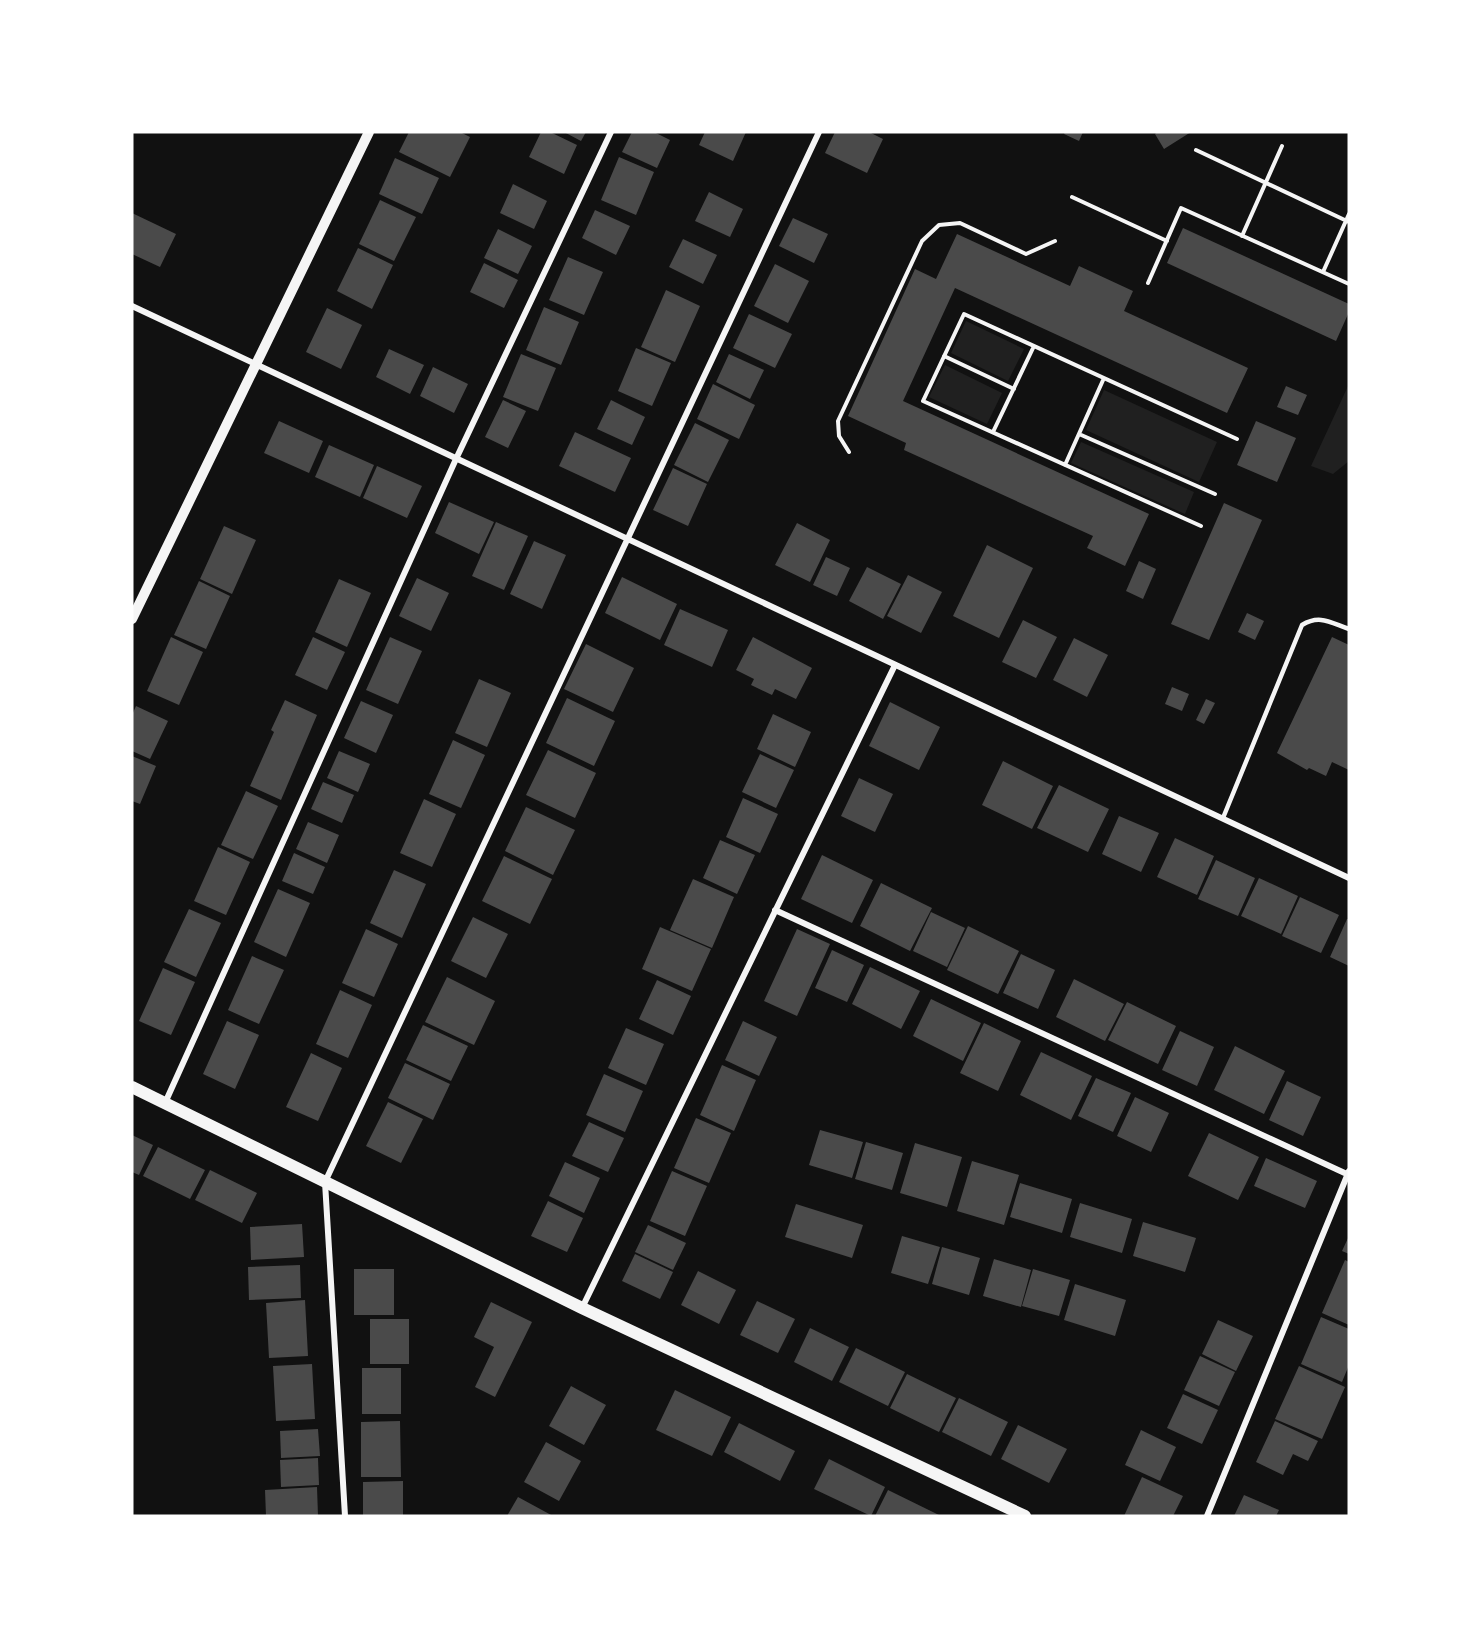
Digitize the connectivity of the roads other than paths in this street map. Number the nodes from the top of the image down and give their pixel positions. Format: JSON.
{"nodes":[{"id":1,"x":369,"y":132,"type":"edge"},
{"id":2,"x":611,"y":132,"type":"edge"},
{"id":3,"x":819,"y":132,"type":"edge"},
{"id":4,"x":132,"y":306,"type":"edge"},
{"id":5,"x":257,"y":364,"type":"junction"},
{"id":6,"x":456,"y":459,"type":"junction"},
{"id":7,"x":627,"y":540,"type":"junction"},
{"id":8,"x":132,"y":619,"type":"edge"},
{"id":9,"x":1349,"y":630,"type":"edge"},
{"id":10,"x":895,"y":665,"type":"junction"},
{"id":11,"x":1223,"y":818,"type":"junction"},
{"id":12,"x":1349,"y":878,"type":"edge"},
{"id":13,"x":775,"y":910,"type":"junction"},
{"id":14,"x":132,"y":1087,"type":"edge"},
{"id":15,"x":165,"y":1103,"type":"junction"},
{"id":16,"x":1348,"y":1173,"type":"edge"},
{"id":17,"x":325,"y":1182,"type":"junction"},
{"id":18,"x":582,"y":1308,"type":"junction"},
{"id":19,"x":345,"y":1516,"type":"edge"},
{"id":20,"x":1025,"y":1516,"type":"edge"},
{"id":21,"x":1207,"y":1516,"type":"edge"}],
"edges":[{"from":1,"to":5,"type":"street"},
{"from":2,"to":6,"type":"street"},
{"from":3,"to":7,"type":"street"},
{"from":4,"to":5,"type":"street"},
{"from":5,"to":6,"type":"street"},
{"from":5,"to":8,"type":"street"},
{"from":6,"to":7,"type":"street"},
{"from":6,"to":15,"type":"street"},
{"from":7,"to":10,"type":"street"},
{"from":7,"to":17,"type":"street"},
{"from":9,"to":11,"type":"lane"},
{"from":10,"to":11,"type":"street"},
{"from":10,"to":13,"type":"street"},
{"from":11,"to":12,"type":"street"},
{"from":13,"to":16,"type":"street"},
{"from":13,"to":18,"type":"street"},
{"from":14,"to":15,"type":"main road"},
{"from":15,"to":17,"type":"main road"},
{"from":16,"to":21,"type":"street"},
{"from":17,"to":18,"type":"main road"},
{"from":17,"to":19,"type":"street"},
{"from":18,"to":20,"type":"main road"}]}
